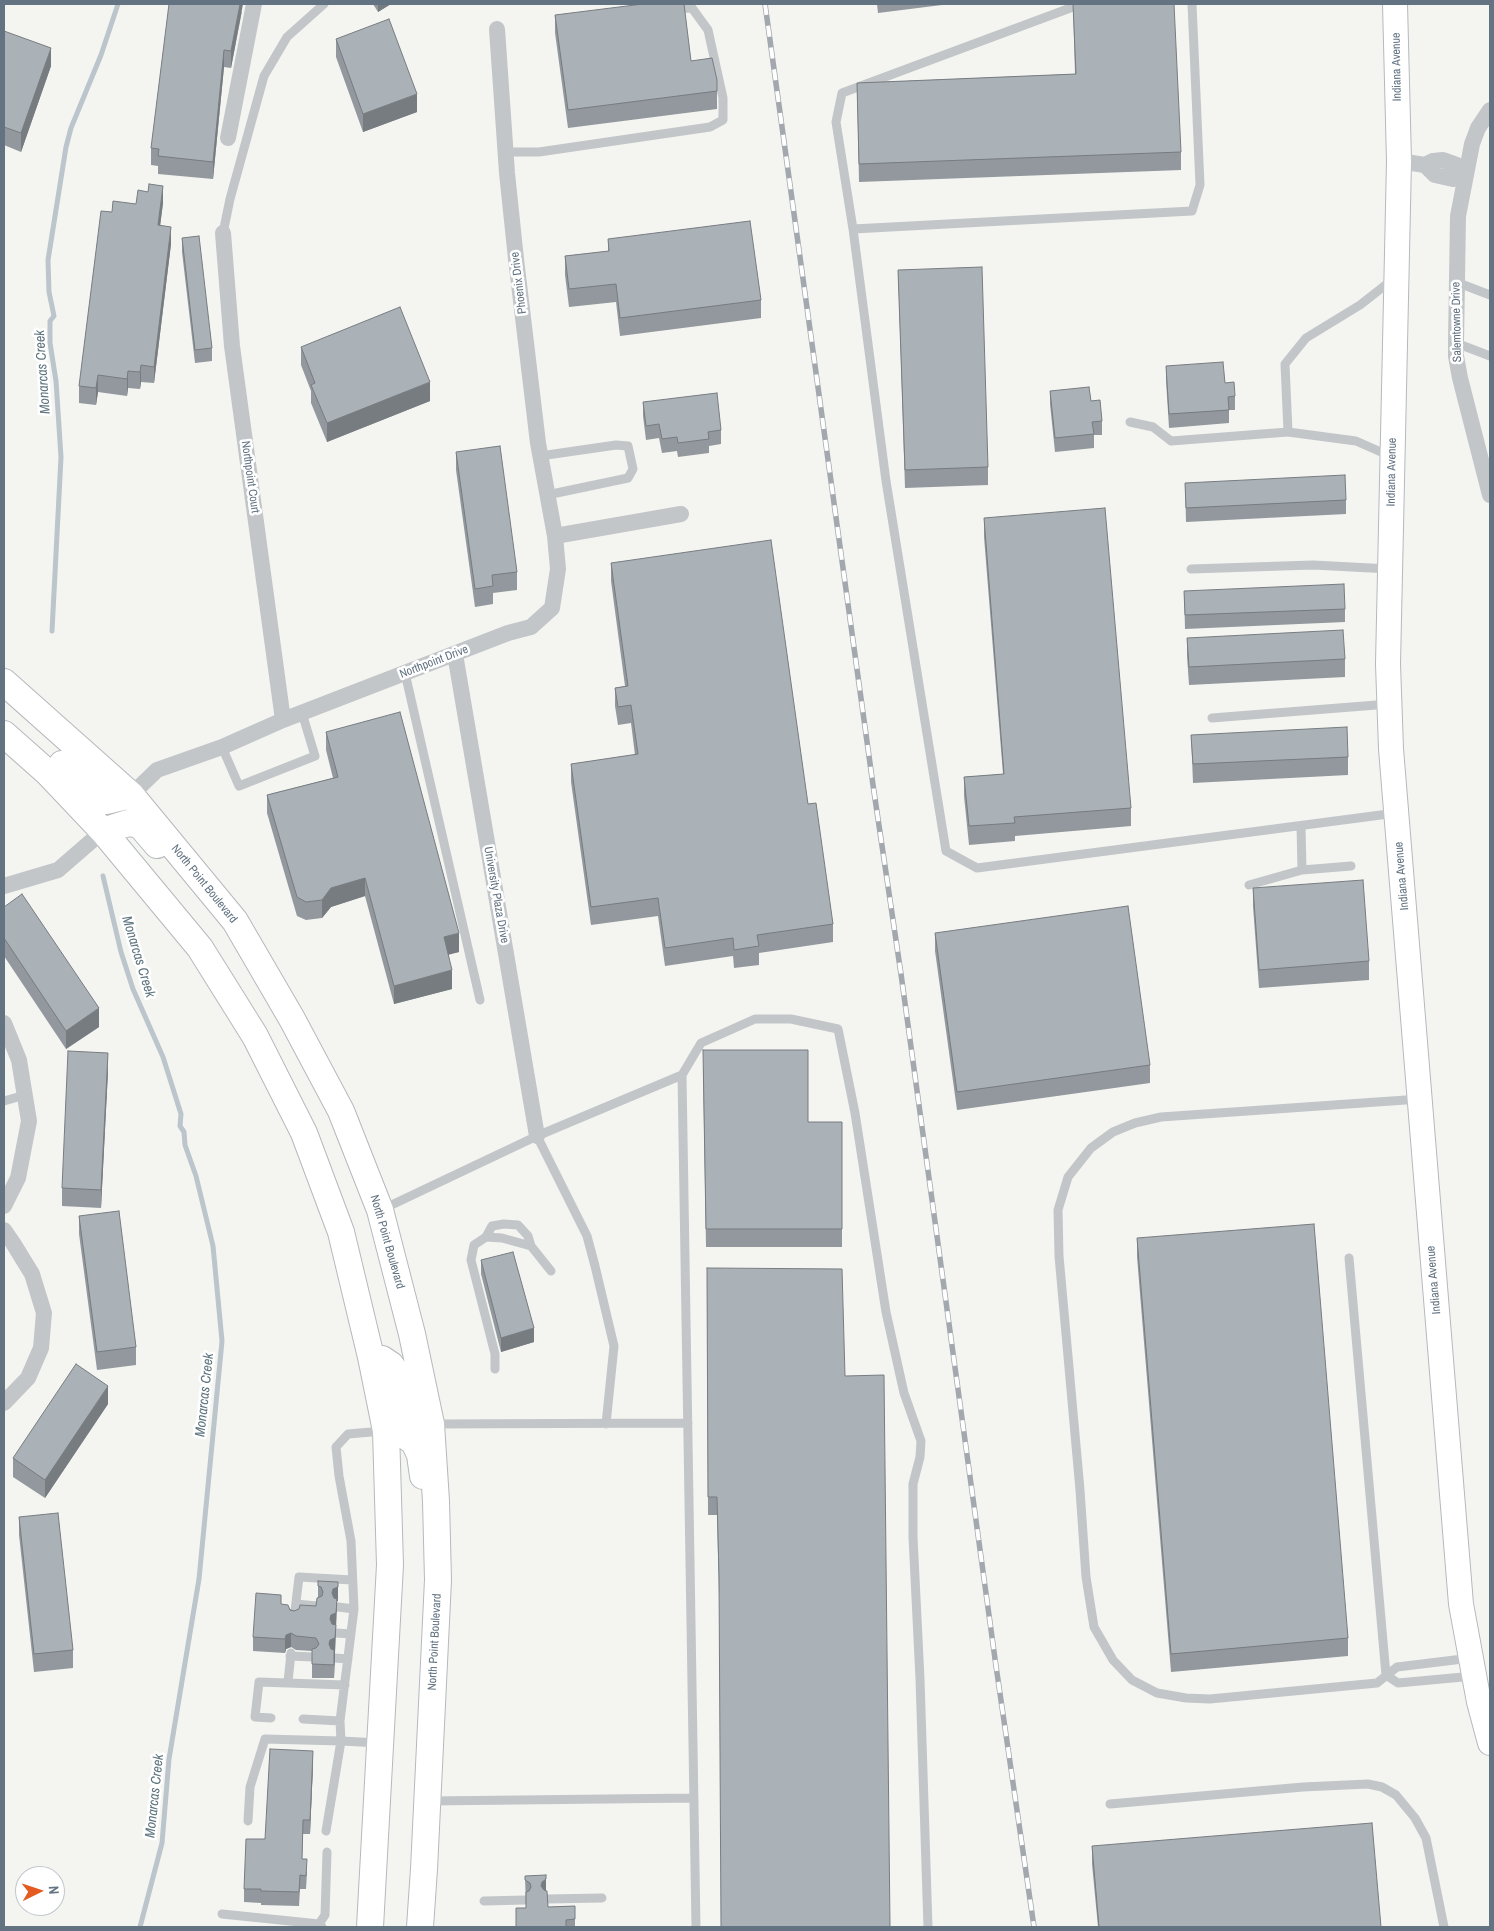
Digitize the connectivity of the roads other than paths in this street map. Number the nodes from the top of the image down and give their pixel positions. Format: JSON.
{"nodes":[{"id":1,"x":254,"y":4,"type":"edge"},
{"id":2,"x":324,"y":4,"type":"edge"},
{"id":3,"x":1081,"y":4,"type":"edge"},
{"id":4,"x":1192,"y":4,"type":"edge"},
{"id":5,"x":1395,"y":4,"type":"edge"},
{"id":6,"x":666,"y":9,"type":"edge"},
{"id":7,"x":497,"y":29,"type":"dead end"},
{"id":8,"x":1490,"y":110,"type":"edge"},
{"id":9,"x":228,"y":138,"type":"dead end"},
{"id":10,"x":506,"y":152,"type":"junction"},
{"id":11,"x":1399,"y":161,"type":"junction"},
{"id":12,"x":1463,"y":175,"type":"junction"},
{"id":13,"x":853,"y":229,"type":"junction"},
{"id":14,"x":223,"y":233,"type":"joint"},
{"id":15,"x":1396,"y":277,"type":"junction"},
{"id":16,"x":1456,"y":282,"type":"junction"},
{"id":17,"x":1490,"y":295,"type":"edge"},
{"id":18,"x":1456,"y":343,"type":"junction"},
{"id":19,"x":1490,"y":356,"type":"edge"},
{"id":20,"x":1130,"y":422,"type":"dead end"},
{"id":21,"x":1288,"y":432,"type":"junction"},
{"id":22,"x":540,"y":456,"type":"junction"},
{"id":23,"x":1392,"y":458,"type":"junction"},
{"id":24,"x":1486,"y":467,"type":"edge"},
{"id":25,"x":547,"y":495,"type":"junction"},
{"id":26,"x":1490,"y":495,"type":"edge"},
{"id":27,"x":681,"y":514,"type":"dead end"},
{"id":28,"x":555,"y":536,"type":"junction"},
{"id":29,"x":1390,"y":568,"type":"junction"},
{"id":30,"x":1191,"y":569,"type":"dead end"},
{"id":31,"x":455,"y":654,"type":"junction"},
{"id":32,"x":405,"y":673,"type":"junction"},
{"id":33,"x":4,"y":682,"type":"edge"},
{"id":34,"x":1390,"y":704,"type":"junction"},
{"id":35,"x":302,"y":713,"type":"junction"},
{"id":36,"x":1212,"y":718,"type":"dead end"},
{"id":37,"x":283,"y":720,"type":"junction"},
{"id":38,"x":4,"y":729,"type":"edge"},
{"id":39,"x":4,"y":734,"type":"edge"},
{"id":40,"x":222,"y":747,"type":"junction"},
{"id":41,"x":131,"y":795,"type":"junction"},
{"id":42,"x":1397,"y":813,"type":"junction"},
{"id":43,"x":1301,"y":826,"type":"junction"},
{"id":44,"x":103,"y":830,"type":"junction"},
{"id":45,"x":1351,"y":866,"type":"dead end"},
{"id":46,"x":1302,"y":870,"type":"junction"},
{"id":47,"x":1249,"y":885,"type":"dead end"},
{"id":48,"x":4,"y":886,"type":"edge"},
{"id":49,"x":248,"y":941,"type":"junction"},
{"id":50,"x":480,"y":1000,"type":"dead end"},
{"id":51,"x":4,"y":1023,"type":"edge"},
{"id":52,"x":682,"y":1075,"type":"junction"},
{"id":53,"x":25,"y":1095,"type":"junction"},
{"id":54,"x":1420,"y":1099,"type":"junction"},
{"id":55,"x":4,"y":1101,"type":"edge"},
{"id":56,"x":537,"y":1136,"type":"junction"},
{"id":57,"x":4,"y":1206,"type":"edge"},
{"id":58,"x":380,"y":1210,"type":"junction"},
{"id":59,"x":4,"y":1230,"type":"edge"},
{"id":60,"x":486,"y":1237,"type":"junction"},
{"id":61,"x":531,"y":1246,"type":"junction"},
{"id":62,"x":1349,"y":1258,"type":"dead end"},
{"id":63,"x":551,"y":1271,"type":"dead end"},
{"id":64,"x":371,"y":1357,"type":"junction"},
{"id":65,"x":495,"y":1369,"type":"dead end"},
{"id":66,"x":4,"y":1402,"type":"edge"},
{"id":67,"x":688,"y":1423,"type":"junction"},
{"id":68,"x":431,"y":1424,"type":"junction"},
{"id":69,"x":606,"y":1424,"type":"junction"},
{"id":70,"x":386,"y":1431,"type":"junction"},
{"id":71,"x":436,"y":1500,"type":"junction"},
{"id":72,"x":352,"y":1580,"type":"junction"},
{"id":73,"x":296,"y":1604,"type":"junction"},
{"id":74,"x":317,"y":1606,"type":"edge"},
{"id":75,"x":338,"y":1608,"type":"edge"},
{"id":76,"x":354,"y":1609,"type":"junction"},
{"id":77,"x":294,"y":1619,"type":"edge"},
{"id":78,"x":336,"y":1633,"type":"edge"},
{"id":79,"x":352,"y":1634,"type":"junction"},
{"id":80,"x":313,"y":1657,"type":"edge"},
{"id":81,"x":335,"y":1658,"type":"edge"},
{"id":82,"x":348,"y":1659,"type":"junction"},
{"id":83,"x":1473,"y":1667,"type":"junction"},
{"id":84,"x":1386,"y":1675,"type":"junction"},
{"id":85,"x":288,"y":1682,"type":"junction"},
{"id":86,"x":345,"y":1685,"type":"junction"},
{"id":87,"x":271,"y":1718,"type":"dead end"},
{"id":88,"x":303,"y":1719,"type":"dead end"},
{"id":89,"x":340,"y":1721,"type":"junction"},
{"id":90,"x":341,"y":1741,"type":"junction"},
{"id":91,"x":380,"y":1743,"type":"junction"},
{"id":92,"x":1490,"y":1744,"type":"edge"},
{"id":93,"x":694,"y":1798,"type":"junction"},
{"id":94,"x":428,"y":1802,"type":"junction"},
{"id":95,"x":1110,"y":1804,"type":"dead end"},
{"id":96,"x":248,"y":1821,"type":"dead end"},
{"id":97,"x":326,"y":1831,"type":"dead end"},
{"id":98,"x":327,"y":1852,"type":"dead end"},
{"id":99,"x":602,"y":1898,"type":"dead end"},
{"id":100,"x":547,"y":1899,"type":"edge"},
{"id":101,"x":525,"y":1900,"type":"edge"},
{"id":102,"x":484,"y":1901,"type":"dead end"},
{"id":103,"x":222,"y":1914,"type":"dead end"},
{"id":104,"x":320,"y":1926,"type":"edge"},
{"id":105,"x":370,"y":1927,"type":"edge"},
{"id":106,"x":420,"y":1927,"type":"edge"},
{"id":107,"x":696,"y":1927,"type":"edge"},
{"id":108,"x":928,"y":1927,"type":"edge"},
{"id":109,"x":1444,"y":1927,"type":"edge"}],
"edges":[{"from":1,"to":9,"type":"street"},
{"from":2,"to":14,"type":"lane"},
{"from":3,"to":13,"type":"lane"},
{"from":4,"to":13,"type":"lane"},
{"from":5,"to":11,"type":"main road","name":"Indiana Avenue"},
{"from":6,"to":10,"type":"lane"},
{"from":7,"to":10,"type":"street","name":"Phoenix Drive"},
{"from":8,"to":12,"type":"street","name":"Salemtowne Drive"},
{"from":10,"to":22,"type":"street","name":"Phoenix Drive"},
{"from":11,"to":12,"type":"street"},
{"from":11,"to":15,"type":"main road","name":"Indiana Avenue"},
{"from":12,"to":16,"type":"street","name":"Salemtowne Drive"},
{"from":13,"to":43,"type":"lane"},
{"from":14,"to":37,"type":"street","name":"Northpoint Court"},
{"from":15,"to":21,"type":"lane"},
{"from":15,"to":23,"type":"main road","name":"Indiana Avenue"},
{"from":16,"to":17,"type":"lane"},
{"from":16,"to":18,"type":"street","name":"Salemtowne Drive"},
{"from":18,"to":19,"type":"lane"},
{"from":18,"to":24,"type":"street","name":"Salemtowne Drive"},
{"from":20,"to":21,"type":"lane"},
{"from":21,"to":23,"type":"lane"},
{"from":22,"to":25,"type":"street","name":"Phoenix Drive"},
{"from":22,"to":25,"type":"lane"},
{"from":23,"to":29,"type":"main road","name":"Indiana Avenue"},
{"from":24,"to":26,"type":"street","name":"Salemtowne Drive"},
{"from":25,"to":28,"type":"street","name":"Phoenix Drive"},
{"from":27,"to":28,"type":"street"},
{"from":28,"to":31,"type":"street","name":"Northpoint Drive"},
{"from":29,"to":30,"type":"lane"},
{"from":29,"to":34,"type":"main road","name":"Indiana Avenue"},
{"from":31,"to":32,"type":"street","name":"Northpoint Drive"},
{"from":31,"to":56,"type":"street","name":"University Plaza Drive"},
{"from":32,"to":35,"type":"street","name":"Northpoint Drive"},
{"from":32,"to":50,"type":"lane"},
{"from":33,"to":41,"type":"main road","name":"North Point Boulevard"},
{"from":34,"to":36,"type":"lane"},
{"from":34,"to":42,"type":"main road","name":"Indiana Avenue"},
{"from":35,"to":37,"type":"street","name":"Northpoint Drive"},
{"from":35,"to":40,"type":"lane"},
{"from":37,"to":40,"type":"street","name":"Northpoint Drive"},
{"from":38,"to":41,"type":"main road"},
{"from":39,"to":44,"type":"main road"},
{"from":40,"to":41,"type":"street","name":"Northpoint Drive"},
{"from":41,"to":49,"type":"main road","name":"North Point Boulevard"},
{"from":42,"to":43,"type":"lane"},
{"from":42,"to":54,"type":"main road","name":"Indiana Avenue"},
{"from":43,"to":46,"type":"lane"},
{"from":44,"to":48,"type":"street"},
{"from":44,"to":49,"type":"main road"},
{"from":44,"to":64,"type":"main road"},
{"from":45,"to":46,"type":"lane"},
{"from":46,"to":47,"type":"lane"},
{"from":49,"to":58,"type":"main road","name":"North Point Boulevard"},
{"from":51,"to":53,"type":"street"},
{"from":52,"to":56,"type":"lane"},
{"from":52,"to":67,"type":"lane"},
{"from":52,"to":108,"type":"lane"},
{"from":53,"to":55,"type":"lane"},
{"from":53,"to":57,"type":"street"},
{"from":54,"to":83,"type":"main road","name":"Indiana Avenue"},
{"from":54,"to":84,"type":"lane"},
{"from":56,"to":58,"type":"lane"},
{"from":56,"to":69,"type":"lane"},
{"from":58,"to":68,"type":"main road","name":"North Point Boulevard"},
{"from":59,"to":66,"type":"street"},
{"from":60,"to":61,"type":"lane"},
{"from":60,"to":61,"type":"lane"},
{"from":60,"to":65,"type":"lane"},
{"from":61,"to":63,"type":"lane"},
{"from":62,"to":84,"type":"lane"},
{"from":64,"to":68,"type":"main road"},
{"from":64,"to":70,"type":"main road"},
{"from":67,"to":69,"type":"lane"},
{"from":67,"to":93,"type":"lane"},
{"from":68,"to":69,"type":"lane"},
{"from":68,"to":71,"type":"main road","name":"North Point Boulevard"},
{"from":70,"to":71,"type":"main road"},
{"from":70,"to":72,"type":"lane"},
{"from":70,"to":91,"type":"main road"},
{"from":71,"to":94,"type":"main road","name":"North Point Boulevard"},
{"from":72,"to":73,"type":"lane"},
{"from":72,"to":76,"type":"lane"},
{"from":73,"to":74,"type":"lane"},
{"from":73,"to":77,"type":"lane"},
{"from":75,"to":76,"type":"lane"},
{"from":76,"to":79,"type":"lane"},
{"from":78,"to":79,"type":"lane"},
{"from":79,"to":82,"type":"lane"},
{"from":80,"to":85,"type":"lane"},
{"from":81,"to":82,"type":"lane"},
{"from":82,"to":86,"type":"lane"},
{"from":83,"to":84,"type":"lane"},
{"from":83,"to":84,"type":"lane"},
{"from":83,"to":92,"type":"main road","name":"Indiana Avenue"},
{"from":85,"to":86,"type":"lane"},
{"from":85,"to":87,"type":"lane"},
{"from":86,"to":89,"type":"lane"},
{"from":88,"to":89,"type":"lane"},
{"from":89,"to":90,"type":"lane"},
{"from":90,"to":91,"type":"lane"},
{"from":90,"to":96,"type":"lane"},
{"from":90,"to":97,"type":"lane"},
{"from":91,"to":105,"type":"main road"},
{"from":93,"to":94,"type":"lane"},
{"from":93,"to":107,"type":"lane"},
{"from":94,"to":106,"type":"main road","name":"North Point Boulevard"},
{"from":95,"to":109,"type":"lane"},
{"from":98,"to":104,"type":"lane"},
{"from":99,"to":100,"type":"lane"},
{"from":101,"to":102,"type":"lane"},
{"from":103,"to":104,"type":"lane"}]}
